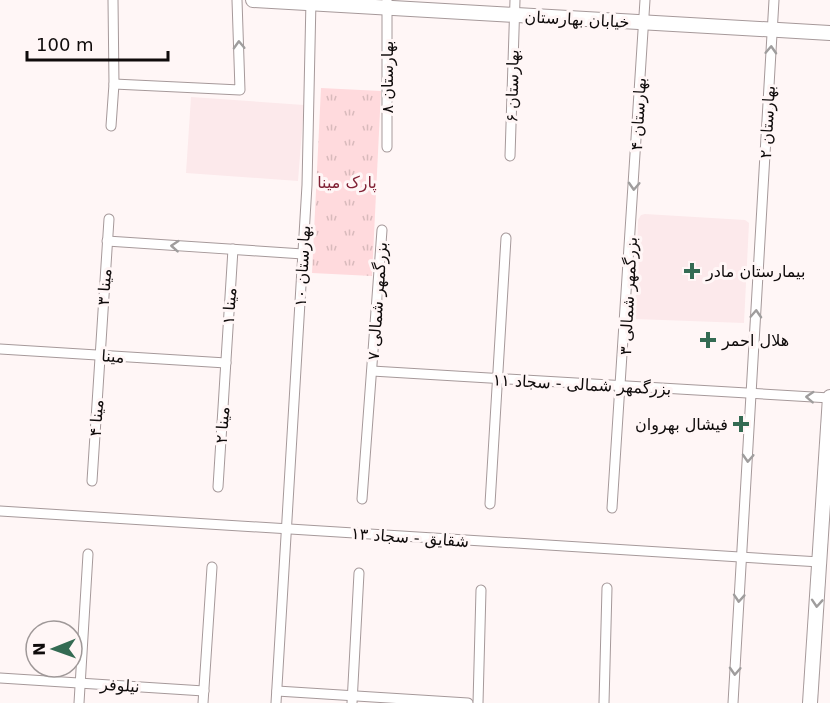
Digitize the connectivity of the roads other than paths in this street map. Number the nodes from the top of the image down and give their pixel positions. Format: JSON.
{"nodes":[{"id":1,"x":113,"y":0,"type":"edge"},
{"id":2,"x":237,"y":0,"type":"edge"},
{"id":3,"x":253,"y":0,"type":"edge"},
{"id":4,"x":514,"y":0,"type":"edge"},
{"id":5,"x":645,"y":0,"type":"edge"},
{"id":6,"x":774,"y":0,"type":"edge"},
{"id":7,"x":311,"y":2,"type":"edge"},
{"id":8,"x":387,"y":4,"type":"edge"},
{"id":9,"x":513,"y":15,"type":"junction"},
{"id":10,"x":644,"y":22,"type":"junction"},
{"id":11,"x":772,"y":30,"type":"junction"},
{"id":12,"x":830,"y":33,"type":"edge"},
{"id":13,"x":114,"y":84,"type":"junction"},
{"id":14,"x":111,"y":126,"type":"dead end"},
{"id":15,"x":387,"y":147,"type":"dead end"},
{"id":16,"x":510,"y":156,"type":"dead end"},
{"id":17,"x":633,"y":205,"type":"joint"},
{"id":18,"x":109,"y":219,"type":"dead end"},
{"id":19,"x":382,"y":231,"type":"dead end"},
{"id":20,"x":506,"y":238,"type":"dead end"},
{"id":21,"x":107,"y":241,"type":"junction"},
{"id":22,"x":233,"y":249,"type":"junction"},
{"id":23,"x":303,"y":254,"type":"junction"},
{"id":24,"x":0,"y":349,"type":"edge"},
{"id":25,"x":100,"y":355,"type":"junction"},
{"id":26,"x":226,"y":363,"type":"junction"},
{"id":27,"x":372,"y":371,"type":"junction"},
{"id":28,"x":497,"y":379,"type":"junction"},
{"id":29,"x":622,"y":386,"type":"junction"},
{"id":30,"x":752,"y":394,"type":"junction"},
{"id":31,"x":830,"y":398,"type":"edge"},
{"id":32,"x":92,"y":481,"type":"dead end"},
{"id":33,"x":218,"y":487,"type":"dead end"},
{"id":34,"x":362,"y":499,"type":"dead end"},
{"id":35,"x":490,"y":504,"type":"dead end"},
{"id":36,"x":612,"y":508,"type":"dead end"},
{"id":37,"x":0,"y":511,"type":"edge"},
{"id":38,"x":287,"y":529,"type":"junction"},
{"id":39,"x":88,"y":554,"type":"dead end"},
{"id":40,"x":742,"y":558,"type":"junction"},
{"id":41,"x":820,"y":562,"type":"junction"},
{"id":42,"x":212,"y":567,"type":"dead end"},
{"id":43,"x":359,"y":573,"type":"dead end"},
{"id":44,"x":607,"y":588,"type":"dead end"},
{"id":45,"x":481,"y":590,"type":"dead end"},
{"id":46,"x":0,"y":678,"type":"edge"},
{"id":47,"x":80,"y":683,"type":"junction"},
{"id":48,"x":204,"y":691,"type":"junction"},
{"id":49,"x":277,"y":691,"type":"junction"},
{"id":50,"x":352,"y":699,"type":"edge"},
{"id":51,"x":79,"y":703,"type":"edge"},
{"id":52,"x":203,"y":703,"type":"edge"},
{"id":53,"x":276,"y":703,"type":"edge"},
{"id":54,"x":468,"y":703,"type":"edge"},
{"id":55,"x":477,"y":703,"type":"edge"},
{"id":56,"x":604,"y":703,"type":"edge"},
{"id":57,"x":733,"y":703,"type":"edge"},
{"id":58,"x":810,"y":703,"type":"edge"}],
"edges":[{"from":1,"to":13,"type":"street"},
{"from":13,"to":2,"type":"street","one_way":true},
{"from":3,"to":7,"type":"street","name":"خیابان بهارستان"},
{"from":4,"to":9,"type":"street","name":"بهارستان ۶"},
{"from":5,"to":10,"type":"street","name":"بهارستان ۴"},
{"from":6,"to":11,"type":"street","name":"بهارستان ۲"},
{"from":7,"to":8,"type":"street","name":"خیابان بهارستان"},
{"from":7,"to":23,"type":"street","name":"بهارستان ۱۰"},
{"from":8,"to":9,"type":"street","name":"خیابان بهارستان"},
{"from":8,"to":15,"type":"street","name":"بهارستان ۸"},
{"from":9,"to":10,"type":"street","name":"خیابان بهارستان"},
{"from":9,"to":16,"type":"street","name":"بهارستان ۶"},
{"from":10,"to":11,"type":"street","name":"خیابان بهارستان"},
{"from":10,"to":17,"type":"street","name":"بهارستان ۴","one_way":true},
{"from":11,"to":12,"type":"street","name":"خیابان بهارستان"},
{"from":30,"to":11,"type":"street","name":"بهارستان ۲","one_way":true},
{"from":13,"to":14,"type":"street"},
{"from":17,"to":29,"type":"street","name":"بزرگمهر شمالی ۳"},
{"from":18,"to":21,"type":"street","name":"مینا ۳"},
{"from":19,"to":27,"type":"street","name":"بزرگمهر شمالی ۷"},
{"from":20,"to":28,"type":"street"},
{"from":22,"to":21,"type":"street","one_way":true},
{"from":21,"to":25,"type":"street","name":"مینا ۳"},
{"from":22,"to":23,"type":"street"},
{"from":22,"to":26,"type":"street","name":"مینا ۱"},
{"from":23,"to":38,"type":"street","name":"بهارستان ۱۰"},
{"from":24,"to":25,"type":"street","name":"مینا"},
{"from":25,"to":26,"type":"street","name":"مینا"},
{"from":25,"to":32,"type":"street","name":"مینا ۴"},
{"from":26,"to":33,"type":"street","name":"مینا ۲"},
{"from":27,"to":28,"type":"street","name":"بزرگمهر شمالی - سجاد ۱۱"},
{"from":27,"to":34,"type":"street","name":"بزرگمهر شمالی ۷"},
{"from":28,"to":29,"type":"street","name":"بزرگمهر شمالی - سجاد ۱۱"},
{"from":28,"to":35,"type":"street"},
{"from":29,"to":30,"type":"street","name":"بزرگمهر شمالی - سجاد ۱۱"},
{"from":29,"to":36,"type":"street","name":"بزرگمهر شمالی ۳"},
{"from":31,"to":30,"type":"street","name":"بزرگمهر شمالی - سجاد ۱۱","one_way":true},
{"from":30,"to":40,"type":"street","name":"بهارستان ۲","one_way":true},
{"from":31,"to":41,"type":"street"},
{"from":37,"to":38,"type":"street","name":"شقایق - سجاد ۱۳"},
{"from":38,"to":40,"type":"street","name":"شقایق - سجاد ۱۳"},
{"from":38,"to":49,"type":"street","name":"بهارستان ۱۰"},
{"from":39,"to":47,"type":"street"},
{"from":40,"to":41,"type":"street","name":"شقایق - سجاد ۱۳"},
{"from":40,"to":57,"type":"street","name":"بهارستان ۲","one_way":true},
{"from":41,"to":58,"type":"street","one_way":true},
{"from":42,"to":48,"type":"street"},
{"from":43,"to":50,"type":"street"},
{"from":44,"to":56,"type":"street"},
{"from":45,"to":55,"type":"street"},
{"from":46,"to":47,"type":"street","name":"نیلوفر"},
{"from":47,"to":48,"type":"street","name":"نیلوفر"},
{"from":47,"to":51,"type":"street"},
{"from":48,"to":52,"type":"street"},
{"from":49,"to":50,"type":"street"},
{"from":49,"to":53,"type":"street","name":"بهارستان ۱۰"},
{"from":50,"to":54,"type":"street"}]}
